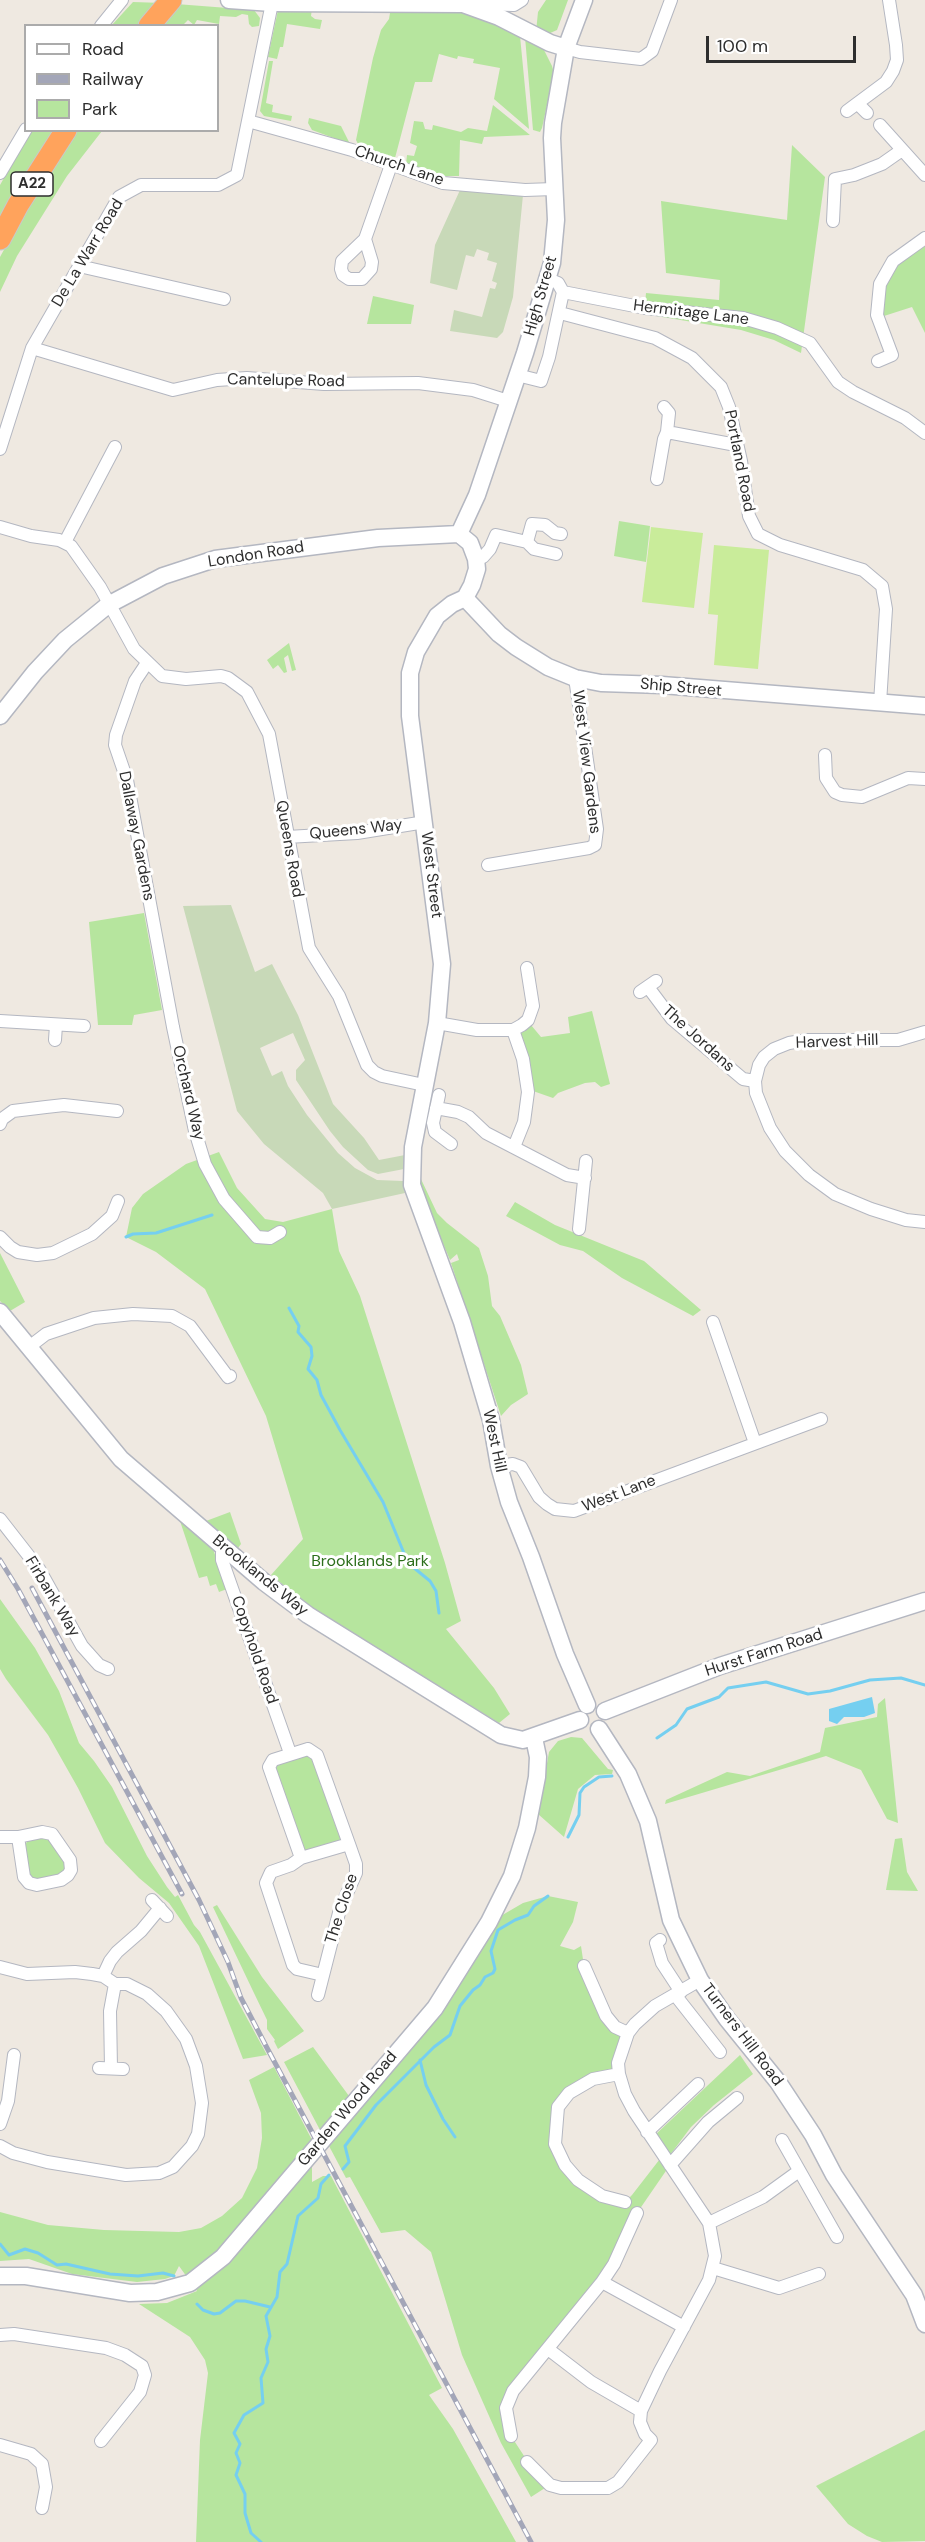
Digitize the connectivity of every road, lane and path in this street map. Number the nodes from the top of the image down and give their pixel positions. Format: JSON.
{"nodes":[{"id":1,"x":122,"y":0,"type":"edge"},
{"id":2,"x":171,"y":0,"type":"edge"},
{"id":3,"x":229,"y":0,"type":"edge"},
{"id":4,"x":522,"y":0,"type":"edge"},
{"id":5,"x":584,"y":0,"type":"edge"},
{"id":6,"x":672,"y":0,"type":"edge"},
{"id":7,"x":889,"y":0,"type":"edge"},
{"id":8,"x":272,"y":3,"type":"junction"},
{"id":9,"x":463,"y":4,"type":"junction"},
{"id":10,"x":103,"y":24,"type":"edge"},
{"id":11,"x":151,"y":24,"type":"edge"},
{"id":12,"x":566,"y":48,"type":"junction"},
{"id":13,"x":847,"y":111,"type":"dead end"},
{"id":14,"x":248,"y":121,"type":"junction"},
{"id":15,"x":880,"y":125,"type":"dead end"},
{"id":16,"x":24,"y":132,"type":"edge"},
{"id":17,"x":65,"y":132,"type":"edge"},
{"id":18,"x":902,"y":150,"type":"junction"},
{"id":19,"x":391,"y":165,"type":"junction"},
{"id":20,"x":0,"y":173,"type":"edge"},
{"id":21,"x":925,"y":174,"type":"edge"},
{"id":22,"x":554,"y":189,"type":"junction"},
{"id":23,"x":833,"y":221,"type":"dead end"},
{"id":24,"x":0,"y":238,"type":"edge"},
{"id":25,"x":925,"y":238,"type":"edge"},
{"id":26,"x":365,"y":239,"type":"dead end"},
{"id":27,"x":79,"y":266,"type":"junction"},
{"id":28,"x":548,"y":279,"type":"junction"},
{"id":29,"x":563,"y":292,"type":"junction"},
{"id":30,"x":224,"y":299,"type":"dead end"},
{"id":31,"x":560,"y":313,"type":"junction"},
{"id":32,"x":32,"y":348,"type":"junction"},
{"id":33,"x":878,"y":361,"type":"dead end"},
{"id":34,"x":517,"y":375,"type":"junction"},
{"id":35,"x":508,"y":401,"type":"junction"},
{"id":36,"x":664,"y":407,"type":"dead end"},
{"id":37,"x":667,"y":432,"type":"junction"},
{"id":38,"x":925,"y":433,"type":"edge"},
{"id":39,"x":736,"y":445,"type":"junction"},
{"id":40,"x":115,"y":447,"type":"dead end"},
{"id":41,"x":0,"y":449,"type":"edge"},
{"id":42,"x":657,"y":479,"type":"dead end"},
{"id":43,"x":0,"y":527,"type":"edge"},
{"id":44,"x":459,"y":534,"type":"junction"},
{"id":45,"x":561,"y":534,"type":"dead end"},
{"id":46,"x":65,"y":542,"type":"junction"},
{"id":47,"x":527,"y":543,"type":"junction"},
{"id":48,"x":556,"y":554,"type":"dead end"},
{"id":49,"x":476,"y":559,"type":"junction"},
{"id":50,"x":465,"y":598,"type":"junction"},
{"id":51,"x":108,"y":605,"type":"junction"},
{"id":52,"x":147,"y":663,"type":"junction"},
{"id":53,"x":575,"y":678,"type":"junction"},
{"id":54,"x":880,"y":703,"type":"junction"},
{"id":55,"x":925,"y":706,"type":"edge"},
{"id":56,"x":0,"y":716,"type":"edge"},
{"id":57,"x":825,"y":755,"type":"dead end"},
{"id":58,"x":925,"y":779,"type":"edge"},
{"id":59,"x":425,"y":822,"type":"junction"},
{"id":60,"x":287,"y":837,"type":"junction"},
{"id":61,"x":488,"y":865,"type":"dead end"},
{"id":62,"x":151,"y":909,"type":"joint"},
{"id":63,"x":524,"y":975,"type":"dead end"},
{"id":64,"x":648,"y":987,"type":"dead end"},
{"id":65,"x":0,"y":1021,"type":"edge"},
{"id":66,"x":436,"y":1023,"type":"junction"},
{"id":67,"x":56,"y":1025,"type":"junction"},
{"id":68,"x":84,"y":1026,"type":"dead end"},
{"id":69,"x":513,"y":1030,"type":"junction"},
{"id":70,"x":925,"y":1032,"type":"edge"},
{"id":71,"x":55,"y":1040,"type":"dead end"},
{"id":72,"x":755,"y":1081,"type":"junction"},
{"id":73,"x":424,"y":1085,"type":"junction"},
{"id":74,"x":117,"y":1111,"type":"dead end"},
{"id":75,"x":0,"y":1124,"type":"edge"},
{"id":76,"x":451,"y":1144,"type":"dead end"},
{"id":77,"x":514,"y":1147,"type":"junction"},
{"id":78,"x":586,"y":1161,"type":"dead end"},
{"id":79,"x":411,"y":1173,"type":"joint"},
{"id":80,"x":585,"y":1178,"type":"junction"},
{"id":81,"x":118,"y":1201,"type":"dead end"},
{"id":82,"x":925,"y":1222,"type":"edge"},
{"id":83,"x":579,"y":1229,"type":"dead end"},
{"id":84,"x":280,"y":1232,"type":"dead end"},
{"id":85,"x":0,"y":1237,"type":"edge"},
{"id":86,"x":0,"y":1312,"type":"edge"},
{"id":87,"x":713,"y":1322,"type":"dead end"},
{"id":88,"x":29,"y":1347,"type":"junction"},
{"id":89,"x":230,"y":1376,"type":"dead end"},
{"id":90,"x":821,"y":1419,"type":"dead end"},
{"id":91,"x":755,"y":1443,"type":"junction"},
{"id":92,"x":499,"y":1466,"type":"junction"},
{"id":93,"x":0,"y":1519,"type":"edge"},
{"id":94,"x":225,"y":1548,"type":"junction"},
{"id":95,"x":925,"y":1601,"type":"edge"},
{"id":96,"x":108,"y":1669,"type":"dead end"},
{"id":97,"x":605,"y":1712,"type":"junction"},
{"id":98,"x":584,"y":1713,"type":"junction"},
{"id":99,"x":599,"y":1729,"type":"junction"},
{"id":100,"x":534,"y":1738,"type":"junction"},
{"id":101,"x":290,"y":1753,"type":"junction"},
{"id":102,"x":0,"y":1837,"type":"edge"},
{"id":103,"x":18,"y":1837,"type":"junction"},
{"id":104,"x":349,"y":1844,"type":"junction"},
{"id":105,"x":301,"y":1858,"type":"junction"},
{"id":106,"x":159,"y":1908,"type":"dead end"},
{"id":107,"x":660,"y":1940,"type":"dead end"},
{"id":108,"x":584,"y":1966,"type":"dead end"},
{"id":109,"x":0,"y":1967,"type":"edge"},
{"id":110,"x":323,"y":1975,"type":"junction"},
{"id":111,"x":104,"y":1976,"type":"junction"},
{"id":112,"x":700,"y":1980,"type":"junction"},
{"id":113,"x":115,"y":1984,"type":"junction"},
{"id":114,"x":678,"y":1994,"type":"junction"},
{"id":115,"x":318,"y":1995,"type":"dead end"},
{"id":116,"x":628,"y":2033,"type":"junction"},
{"id":117,"x":720,"y":2052,"type":"dead end"},
{"id":118,"x":14,"y":2054,"type":"dead end"},
{"id":119,"x":111,"y":2068,"type":"dead end"},
{"id":120,"x":619,"y":2074,"type":"junction"},
{"id":121,"x":698,"y":2084,"type":"dead end"},
{"id":122,"x":737,"y":2098,"type":"dead end"},
{"id":123,"x":0,"y":2124,"type":"edge"},
{"id":124,"x":647,"y":2132,"type":"junction"},
{"id":125,"x":782,"y":2140,"type":"dead end"},
{"id":126,"x":0,"y":2146,"type":"edge"},
{"id":127,"x":670,"y":2165,"type":"junction"},
{"id":128,"x":799,"y":2171,"type":"junction"},
{"id":129,"x":611,"y":2200,"type":"junction"},
{"id":130,"x":625,"y":2202,"type":"dead end"},
{"id":131,"x":616,"y":2212,"type":"dead end"},
{"id":132,"x":637,"y":2213,"type":"dead end"},
{"id":133,"x":709,"y":2223,"type":"junction"},
{"id":134,"x":837,"y":2237,"type":"dead end"},
{"id":135,"x":713,"y":2268,"type":"junction"},
{"id":136,"x":819,"y":2274,"type":"dead end"},
{"id":137,"x":0,"y":2276,"type":"edge"},
{"id":138,"x":602,"y":2282,"type":"junction"},
{"id":139,"x":925,"y":2324,"type":"edge"},
{"id":140,"x":684,"y":2327,"type":"junction"},
{"id":141,"x":0,"y":2335,"type":"edge"},
{"id":142,"x":548,"y":2349,"type":"junction"},
{"id":143,"x":642,"y":2412,"type":"junction"},
{"id":144,"x":511,"y":2436,"type":"dead end"},
{"id":145,"x":101,"y":2441,"type":"dead end"},
{"id":146,"x":0,"y":2445,"type":"edge"},
{"id":147,"x":527,"y":2462,"type":"dead end"},
{"id":148,"x":42,"y":2508,"type":"dead end"}],
"edges":[{"from":1,"to":10,"type":"street"},
{"from":2,"to":11,"type":"highway"},
{"from":3,"to":8,"type":"street"},
{"from":4,"to":9,"type":"street"},
{"from":5,"to":12,"type":"street","name":"High Street"},
{"from":6,"to":12,"type":"street"},
{"from":7,"to":13,"type":"street"},
{"from":8,"to":9,"type":"street"},
{"from":8,"to":14,"type":"street","name":"De La Warr Road"},
{"from":9,"to":12,"type":"street"},
{"from":12,"to":22,"type":"street","name":"High Street"},
{"from":14,"to":19,"type":"street","name":"Church Lane"},
{"from":14,"to":27,"type":"street","name":"De La Warr Road"},
{"from":15,"to":18,"type":"street"},
{"from":16,"to":20,"type":"street"},
{"from":17,"to":24,"type":"highway","number":"A22"},
{"from":18,"to":21,"type":"street"},
{"from":18,"to":23,"type":"street"},
{"from":19,"to":22,"type":"street","name":"Church Lane"},
{"from":19,"to":26,"type":"street"},
{"from":22,"to":28,"type":"street","name":"High Street"},
{"from":25,"to":33,"type":"street"},
{"from":27,"to":30,"type":"street"},
{"from":27,"to":32,"type":"street","name":"De La Warr Road"},
{"from":28,"to":29,"type":"street"},
{"from":28,"to":34,"type":"street","name":"High Street"},
{"from":29,"to":31,"type":"street"},
{"from":29,"to":38,"type":"street","name":"Hermitage Lane"},
{"from":31,"to":34,"type":"street"},
{"from":31,"to":39,"type":"street","name":"Portland Road"},
{"from":32,"to":35,"type":"street","name":"Cantelupe Road"},
{"from":32,"to":41,"type":"street","name":"De La Warr Road"},
{"from":34,"to":35,"type":"street","name":"High Street"},
{"from":35,"to":44,"type":"street","name":"High Street"},
{"from":36,"to":37,"type":"street"},
{"from":37,"to":39,"type":"street"},
{"from":37,"to":42,"type":"street"},
{"from":39,"to":54,"type":"street","name":"Portland Road"},
{"from":40,"to":46,"type":"street"},
{"from":43,"to":46,"type":"street"},
{"from":44,"to":49,"type":"street"},
{"from":44,"to":51,"type":"street","name":"London Road"},
{"from":45,"to":47,"type":"street"},
{"from":46,"to":51,"type":"street","name":"Queens Road"},
{"from":47,"to":48,"type":"street"},
{"from":47,"to":49,"type":"street"},
{"from":49,"to":50,"type":"street"},
{"from":50,"to":53,"type":"street","name":"Ship Street"},
{"from":50,"to":59,"type":"street","name":"West Street"},
{"from":51,"to":52,"type":"street","name":"Queens Road"},
{"from":51,"to":56,"type":"street","name":"London Road"},
{"from":52,"to":60,"type":"street","name":"Queens Road"},
{"from":52,"to":62,"type":"street","name":"Dallaway Gardens"},
{"from":53,"to":54,"type":"street","name":"Ship Street"},
{"from":53,"to":61,"type":"street","name":"West View Gardens"},
{"from":54,"to":55,"type":"street","name":"Ship Street"},
{"from":57,"to":58,"type":"street"},
{"from":59,"to":60,"type":"street","name":"Queens Way"},
{"from":59,"to":66,"type":"street","name":"West Street"},
{"from":60,"to":73,"type":"street","name":"Queens Road"},
{"from":62,"to":84,"type":"street","name":"Orchard Way"},
{"from":63,"to":69,"type":"street"},
{"from":64,"to":72,"type":"street","name":"The Jordans"},
{"from":65,"to":67,"type":"street"},
{"from":66,"to":69,"type":"street"},
{"from":66,"to":73,"type":"street","name":"West Street"},
{"from":67,"to":68,"type":"street"},
{"from":67,"to":71,"type":"street"},
{"from":69,"to":77,"type":"street"},
{"from":70,"to":72,"type":"street","name":"Harvest Hill"},
{"from":72,"to":82,"type":"street"},
{"from":73,"to":79,"type":"street","name":"West Street"},
{"from":74,"to":75,"type":"street"},
{"from":76,"to":77,"type":"street"},
{"from":77,"to":80,"type":"street"},
{"from":78,"to":80,"type":"street"},
{"from":79,"to":92,"type":"street","name":"West Hill"},
{"from":80,"to":83,"type":"street"},
{"from":81,"to":85,"type":"street"},
{"from":86,"to":88,"type":"street","name":"Brooklands Way"},
{"from":87,"to":91,"type":"street"},
{"from":88,"to":89,"type":"street"},
{"from":88,"to":94,"type":"street","name":"Brooklands Way"},
{"from":90,"to":91,"type":"street","name":"West Lane"},
{"from":91,"to":92,"type":"street","name":"West Lane"},
{"from":92,"to":98,"type":"street","name":"West Hill"},
{"from":93,"to":96,"type":"street","name":"Firbank Way"},
{"from":94,"to":100,"type":"street","name":"Brooklands Way"},
{"from":94,"to":101,"type":"street","name":"Copyhold Road"},
{"from":95,"to":97,"type":"street","name":"Hurst Farm Road"},
{"from":97,"to":98,"type":"street"},
{"from":97,"to":99,"type":"street"},
{"from":98,"to":99,"type":"street"},
{"from":98,"to":100,"type":"street","name":"Brooklands Way"},
{"from":99,"to":112,"type":"street","name":"Turners Hill Road"},
{"from":100,"to":137,"type":"street","name":"Garden Wood Road"},
{"from":101,"to":104,"type":"street"},
{"from":101,"to":105,"type":"street"},
{"from":102,"to":103,"type":"street"},
{"from":103,"to":103,"type":"street"},
{"from":104,"to":105,"type":"street"},
{"from":104,"to":110,"type":"street","name":"The Close"},
{"from":105,"to":110,"type":"street"},
{"from":106,"to":111,"type":"street"},
{"from":107,"to":114,"type":"street"},
{"from":108,"to":116,"type":"street"},
{"from":109,"to":111,"type":"street"},
{"from":110,"to":115,"type":"street","name":"The Close"},
{"from":111,"to":113,"type":"street"},
{"from":112,"to":114,"type":"street"},
{"from":112,"to":139,"type":"street","name":"Turners Hill Road"},
{"from":113,"to":119,"type":"street"},
{"from":113,"to":126,"type":"street"},
{"from":114,"to":116,"type":"street"},
{"from":114,"to":117,"type":"street"},
{"from":116,"to":120,"type":"street"},
{"from":118,"to":123,"type":"street"},
{"from":120,"to":124,"type":"street"},
{"from":120,"to":129,"type":"street"},
{"from":121,"to":124,"type":"street"},
{"from":122,"to":127,"type":"street"},
{"from":124,"to":127,"type":"street"},
{"from":125,"to":128,"type":"street"},
{"from":127,"to":133,"type":"street"},
{"from":128,"to":133,"type":"street"},
{"from":128,"to":134,"type":"street"},
{"from":129,"to":130,"type":"street"},
{"from":129,"to":131,"type":"street"},
{"from":132,"to":138,"type":"street"},
{"from":133,"to":135,"type":"street"},
{"from":135,"to":136,"type":"street"},
{"from":135,"to":140,"type":"street"},
{"from":138,"to":140,"type":"street"},
{"from":138,"to":142,"type":"street"},
{"from":140,"to":143,"type":"street"},
{"from":141,"to":145,"type":"street"},
{"from":142,"to":143,"type":"street"},
{"from":142,"to":144,"type":"street"},
{"from":143,"to":147,"type":"street"},
{"from":146,"to":148,"type":"street"}]}
